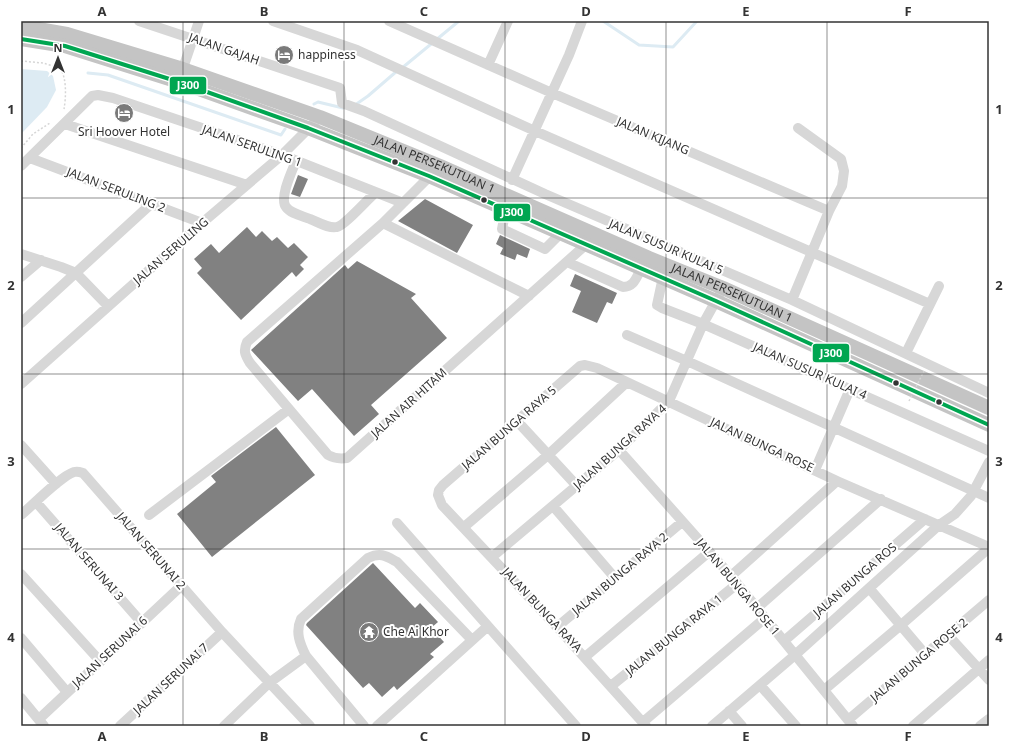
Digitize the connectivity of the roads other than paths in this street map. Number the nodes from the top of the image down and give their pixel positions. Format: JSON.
{"nodes":[{"id":1,"x":139,"y":21,"type":"edge"},
{"id":2,"x":199,"y":21,"type":"edge"},
{"id":3,"x":273,"y":21,"type":"edge"},
{"id":4,"x":389,"y":21,"type":"edge"},
{"id":5,"x":582,"y":21,"type":"edge"},
{"id":6,"x":508,"y":22,"type":"edge"},
{"id":7,"x":21,"y":26,"type":"edge"},
{"id":8,"x":21,"y":39,"type":"edge"},
{"id":9,"x":193,"y":39,"type":"junction"},
{"id":10,"x":488,"y":65,"type":"junction"},
{"id":11,"x":181,"y":76,"type":"junction"},
{"id":12,"x":552,"y":93,"type":"junction"},
{"id":13,"x":342,"y":103,"type":"joint"},
{"id":14,"x":320,"y":117,"type":"junction"},
{"id":15,"x":65,"y":124,"type":"junction"},
{"id":16,"x":308,"y":128,"type":"junction"},
{"id":17,"x":798,"y":128,"type":"dead end"},
{"id":18,"x":535,"y":131,"type":"junction"},
{"id":19,"x":282,"y":155,"type":"junction"},
{"id":20,"x":30,"y":158,"type":"junction"},
{"id":21,"x":296,"y":161,"type":"junction"},
{"id":22,"x":21,"y":166,"type":"edge"},
{"id":23,"x":440,"y":166,"type":"junction"},
{"id":24,"x":429,"y":176,"type":"junction"},
{"id":25,"x":512,"y":180,"type":"junction"},
{"id":26,"x":247,"y":185,"type":"junction"},
{"id":27,"x":375,"y":192,"type":"junction"},
{"id":28,"x":403,"y":203,"type":"junction"},
{"id":29,"x":152,"y":204,"type":"junction"},
{"id":30,"x":506,"y":209,"type":"junction"},
{"id":31,"x":829,"y":211,"type":"junction"},
{"id":32,"x":202,"y":223,"type":"junction"},
{"id":33,"x":382,"y":223,"type":"junction"},
{"id":34,"x":560,"y":233,"type":"junction"},
{"id":35,"x":597,"y":234,"type":"junction"},
{"id":36,"x":587,"y":245,"type":"junction"},
{"id":37,"x":812,"y":252,"type":"junction"},
{"id":38,"x":21,"y":254,"type":"edge"},
{"id":39,"x":41,"y":260,"type":"junction"},
{"id":40,"x":567,"y":262,"type":"junction"},
{"id":41,"x":641,"y":269,"type":"junction"},
{"id":42,"x":76,"y":274,"type":"junction"},
{"id":43,"x":21,"y":277,"type":"edge"},
{"id":44,"x":663,"y":277,"type":"junction"},
{"id":45,"x":939,"y":286,"type":"dead end"},
{"id":46,"x":723,"y":288,"type":"junction"},
{"id":47,"x":529,"y":296,"type":"junction"},
{"id":48,"x":792,"y":300,"type":"junction"},
{"id":49,"x":716,"y":301,"type":"junction"},
{"id":50,"x":930,"y":304,"type":"junction"},
{"id":51,"x":108,"y":306,"type":"junction"},
{"id":52,"x":21,"y":323,"type":"edge"},
{"id":53,"x":703,"y":324,"type":"junction"},
{"id":54,"x":627,"y":335,"type":"dead end"},
{"id":55,"x":906,"y":353,"type":"junction"},
{"id":56,"x":687,"y":361,"type":"junction"},
{"id":57,"x":585,"y":365,"type":"joint"},
{"id":58,"x":22,"y":382,"type":"edge"},
{"id":59,"x":627,"y":382,"type":"junction"},
{"id":60,"x":850,"y":389,"type":"junction"},
{"id":61,"x":989,"y":393,"type":"edge"},
{"id":62,"x":669,"y":402,"type":"junction"},
{"id":63,"x":989,"y":408,"type":"edge"},
{"id":64,"x":289,"y":409,"type":"junction"},
{"id":65,"x":517,"y":421,"type":"junction"},
{"id":66,"x":989,"y":425,"type":"edge"},
{"id":67,"x":834,"y":427,"type":"junction"},
{"id":68,"x":22,"y":449,"type":"edge"},
{"id":69,"x":619,"y":450,"type":"junction"},
{"id":70,"x":989,"y":451,"type":"edge"},
{"id":71,"x":548,"y":455,"type":"junction"},
{"id":72,"x":989,"y":462,"type":"edge"},
{"id":73,"x":815,"y":470,"type":"junction"},
{"id":74,"x":837,"y":481,"type":"junction"},
{"id":75,"x":56,"y":484,"type":"junction"},
{"id":76,"x":577,"y":486,"type":"junction"},
{"id":77,"x":973,"y":491,"type":"junction"},
{"id":78,"x":438,"y":495,"type":"joint"},
{"id":79,"x":989,"y":498,"type":"edge"},
{"id":80,"x":881,"y":499,"type":"junction"},
{"id":81,"x":36,"y":502,"type":"junction"},
{"id":82,"x":553,"y":506,"type":"junction"},
{"id":83,"x":21,"y":515,"type":"edge"},
{"id":84,"x":149,"y":515,"type":"dead end"},
{"id":85,"x":925,"y":519,"type":"junction"},
{"id":86,"x":682,"y":522,"type":"junction"},
{"id":87,"x":397,"y":523,"type":"dead end"},
{"id":88,"x":939,"y":525,"type":"junction"},
{"id":89,"x":464,"y":528,"type":"junction"},
{"id":90,"x":989,"y":548,"type":"edge"},
{"id":91,"x":709,"y":552,"type":"junction"},
{"id":92,"x":492,"y":557,"type":"junction"},
{"id":93,"x":21,"y":574,"type":"edge"},
{"id":94,"x":615,"y":578,"type":"junction"},
{"id":95,"x":734,"y":580,"type":"junction"},
{"id":96,"x":181,"y":586,"type":"junction"},
{"id":97,"x":870,"y":588,"type":"junction"},
{"id":98,"x":989,"y":600,"type":"edge"},
{"id":99,"x":757,"y":608,"type":"junction"},
{"id":100,"x":765,"y":618,"type":"junction"},
{"id":101,"x":142,"y":623,"type":"junction"},
{"id":102,"x":901,"y":625,"type":"junction"},
{"id":103,"x":488,"y":626,"type":"junction"},
{"id":104,"x":557,"y":627,"type":"junction"},
{"id":105,"x":222,"y":632,"type":"junction"},
{"id":106,"x":948,"y":635,"type":"junction"},
{"id":107,"x":21,"y":638,"type":"edge"},
{"id":108,"x":472,"y":640,"type":"junction"},
{"id":109,"x":784,"y":641,"type":"junction"},
{"id":110,"x":795,"y":654,"type":"junction"},
{"id":111,"x":926,"y":654,"type":"junction"},
{"id":112,"x":306,"y":656,"type":"junction"},
{"id":113,"x":585,"y":657,"type":"junction"},
{"id":114,"x":989,"y":660,"type":"edge"},
{"id":115,"x":100,"y":662,"type":"junction"},
{"id":116,"x":979,"y":669,"type":"junction"},
{"id":117,"x":989,"y":680,"type":"edge"},
{"id":118,"x":269,"y":683,"type":"junction"},
{"id":119,"x":760,"y":685,"type":"junction"},
{"id":120,"x":611,"y":686,"type":"junction"},
{"id":121,"x":824,"y":690,"type":"junction"},
{"id":122,"x":67,"y":692,"type":"junction"},
{"id":123,"x":21,"y":698,"type":"edge"},
{"id":124,"x":729,"y":711,"type":"junction"},
{"id":125,"x":989,"y":719,"type":"edge"},
{"id":126,"x":41,"y":722,"type":"edge"},
{"id":127,"x":850,"y":723,"type":"edge"},
{"id":128,"x":644,"y":724,"type":"edge"},
{"id":129,"x":120,"y":726,"type":"edge"},
{"id":130,"x":224,"y":726,"type":"edge"},
{"id":131,"x":310,"y":726,"type":"edge"},
{"id":132,"x":364,"y":726,"type":"edge"},
{"id":133,"x":377,"y":726,"type":"edge"},
{"id":134,"x":576,"y":726,"type":"edge"},
{"id":135,"x":712,"y":726,"type":"edge"},
{"id":136,"x":742,"y":726,"type":"edge"},
{"id":137,"x":796,"y":726,"type":"edge"},
{"id":138,"x":913,"y":726,"type":"edge"},
{"id":139,"x":980,"y":726,"type":"edge"}],
"edges":[{"from":1,"to":9,"type":"street","name":"JALAN GAJAH"},
{"from":2,"to":9,"type":"street"},
{"from":3,"to":18,"type":"street"},
{"from":4,"to":10,"type":"street","name":"JALAN KIJANG"},
{"from":5,"to":12,"type":"street"},
{"from":6,"to":10,"type":"street"},
{"from":7,"to":11,"type":"highway","name":"JALAN PERSEKUTUAN 1"},
{"from":8,"to":11,"type":"highway","name":"JALAN PERSEKUTUAN 1"},
{"from":9,"to":11,"type":"street"},
{"from":9,"to":13,"type":"street","name":"JALAN GAJAH"},
{"from":10,"to":12,"type":"street","name":"JALAN KIJANG"},
{"from":11,"to":14,"type":"highway","name":"JALAN PERSEKUTUAN 1"},
{"from":11,"to":16,"type":"highway","name":"JALAN PERSEKUTUAN 1"},
{"from":12,"to":18,"type":"street"},
{"from":12,"to":31,"type":"street","name":"JALAN KIJANG"},
{"from":13,"to":25,"type":"street","name":"JALAN SUSUR KULAI 5"},
{"from":14,"to":16,"type":"street","name":"JALAN SERULING"},
{"from":14,"to":23,"type":"highway","name":"JALAN PERSEKUTUAN 1"},
{"from":15,"to":19,"type":"street","name":"JALAN SERULING 1"},
{"from":15,"to":20,"type":"street"},
{"from":15,"to":26,"type":"street"},
{"from":16,"to":19,"type":"street","name":"JALAN SERULING"},
{"from":16,"to":24,"type":"highway","name":"JALAN PERSEKUTUAN 1"},
{"from":17,"to":31,"type":"street"},
{"from":18,"to":25,"type":"street"},
{"from":18,"to":37,"type":"street"},
{"from":19,"to":21,"type":"street","name":"JALAN SERULING 1"},
{"from":19,"to":26,"type":"street","name":"JALAN SERULING"},
{"from":20,"to":22,"type":"street"},
{"from":20,"to":29,"type":"street","name":"JALAN SERULING 2"},
{"from":21,"to":27,"type":"street","name":"JALAN SERULING 1"},
{"from":21,"to":27,"type":"street"},
{"from":23,"to":24,"type":"street"},
{"from":23,"to":35,"type":"highway","name":"JALAN PERSEKUTUAN 1"},
{"from":24,"to":28,"type":"street"},
{"from":24,"to":30,"type":"highway","name":"JALAN PERSEKUTUAN 1"},
{"from":25,"to":48,"type":"street","name":"JALAN SUSUR KULAI 5"},
{"from":26,"to":32,"type":"street","name":"JALAN SERULING"},
{"from":27,"to":28,"type":"street","name":"JALAN SERULING 1"},
{"from":28,"to":33,"type":"street"},
{"from":29,"to":32,"type":"street","name":"JALAN SERULING 2"},
{"from":29,"to":42,"type":"street"},
{"from":30,"to":34,"type":"highway","name":"JALAN PERSEKUTUAN 1"},
{"from":30,"to":34,"type":"street"},
{"from":31,"to":37,"type":"street"},
{"from":32,"to":51,"type":"street","name":"JALAN SERULING"},
{"from":33,"to":47,"type":"street"},
{"from":33,"to":64,"type":"street","name":"JALAN AIR HITAM"},
{"from":34,"to":36,"type":"highway","name":"JALAN PERSEKUTUAN 1"},
{"from":35,"to":36,"type":"street","name":"JALAN AIR HITAM"},
{"from":35,"to":46,"type":"highway","name":"JALAN PERSEKUTUAN 1"},
{"from":36,"to":40,"type":"street","name":"JALAN AIR HITAM"},
{"from":36,"to":41,"type":"highway","name":"JALAN PERSEKUTUAN 1"},
{"from":37,"to":48,"type":"street"},
{"from":37,"to":50,"type":"street"},
{"from":38,"to":39,"type":"street"},
{"from":39,"to":42,"type":"street"},
{"from":39,"to":43,"type":"street"},
{"from":40,"to":41,"type":"street"},
{"from":40,"to":47,"type":"street","name":"JALAN AIR HITAM"},
{"from":41,"to":44,"type":"highway","name":"JALAN PERSEKUTUAN 1"},
{"from":42,"to":51,"type":"street"},
{"from":42,"to":52,"type":"street"},
{"from":44,"to":49,"type":"highway","name":"JALAN PERSEKUTUAN 1"},
{"from":44,"to":53,"type":"street","name":"JALAN SUSUR KULAI 4"},
{"from":45,"to":50,"type":"street"},
{"from":46,"to":49,"type":"street","name":"JALAN BUNGA RAYA 4"},
{"from":46,"to":63,"type":"highway","name":"JALAN PERSEKUTUAN 1"},
{"from":47,"to":64,"type":"street","name":"JALAN AIR HITAM"},
{"from":48,"to":55,"type":"street","name":"JALAN SUSUR KULAI 5"},
{"from":49,"to":53,"type":"street","name":"JALAN BUNGA RAYA 4"},
{"from":49,"to":66,"type":"highway","name":"JALAN PERSEKUTUAN 1"},
{"from":50,"to":55,"type":"street"},
{"from":51,"to":58,"type":"street","name":"JALAN SERULING"},
{"from":53,"to":56,"type":"street","name":"JALAN BUNGA RAYA 4"},
{"from":53,"to":60,"type":"street","name":"JALAN SUSUR KULAI 4"},
{"from":54,"to":56,"type":"street"},
{"from":55,"to":61,"type":"street","name":"JALAN SUSUR KULAI 5"},
{"from":56,"to":62,"type":"street","name":"JALAN BUNGA RAYA 4"},
{"from":56,"to":67,"type":"street"},
{"from":57,"to":59,"type":"street","name":"JALAN BUNGA ROSE"},
{"from":57,"to":65,"type":"street","name":"JALAN BUNGA RAYA 5"},
{"from":59,"to":62,"type":"street","name":"JALAN BUNGA ROSE"},
{"from":59,"to":71,"type":"street"},
{"from":60,"to":67,"type":"street"},
{"from":60,"to":70,"type":"street","name":"JALAN SUSUR KULAI 4"},
{"from":62,"to":69,"type":"street","name":"JALAN BUNGA RAYA 4"},
{"from":62,"to":73,"type":"street","name":"JALAN BUNGA ROSE"},
{"from":64,"to":84,"type":"street"},
{"from":65,"to":71,"type":"street"},
{"from":65,"to":78,"type":"street","name":"JALAN BUNGA RAYA 5"},
{"from":67,"to":73,"type":"street"},
{"from":67,"to":77,"type":"street"},
{"from":68,"to":75,"type":"street"},
{"from":69,"to":76,"type":"street","name":"JALAN BUNGA RAYA 4"},
{"from":69,"to":86,"type":"street","name":"JALAN BUNGA ROSE 1"},
{"from":71,"to":76,"type":"street"},
{"from":71,"to":89,"type":"street"},
{"from":72,"to":77,"type":"street"},
{"from":73,"to":74,"type":"street","name":"JALAN BUNGA ROSE"},
{"from":74,"to":80,"type":"street","name":"JALAN BUNGA ROSE"},
{"from":74,"to":95,"type":"street","name":"JALAN BUNGA RAYA 1"},
{"from":75,"to":81,"type":"street"},
{"from":75,"to":96,"type":"street","name":"JALAN SERUNAI 2"},
{"from":76,"to":82,"type":"street","name":"JALAN BUNGA RAYA 4"},
{"from":77,"to":79,"type":"street"},
{"from":77,"to":88,"type":"street"},
{"from":78,"to":89,"type":"street","name":"JALAN BUNGA RAYA"},
{"from":80,"to":85,"type":"street","name":"JALAN BUNGA ROSE"},
{"from":80,"to":99,"type":"street"},
{"from":81,"to":83,"type":"street"},
{"from":81,"to":101,"type":"street","name":"JALAN SERUNAI 3"},
{"from":82,"to":92,"type":"street","name":"JALAN BUNGA RAYA 4"},
{"from":82,"to":94,"type":"street"},
{"from":85,"to":88,"type":"street","name":"JALAN BUNGA ROSE"},
{"from":85,"to":109,"type":"street","name":"JALAN BUNGA ROS"},
{"from":86,"to":91,"type":"street","name":"JALAN BUNGA ROSE 1"},
{"from":86,"to":94,"type":"street","name":"JALAN BUNGA RAYA 2"},
{"from":87,"to":103,"type":"street"},
{"from":88,"to":90,"type":"street","name":"JALAN BUNGA ROSE"},
{"from":88,"to":97,"type":"street"},
{"from":89,"to":92,"type":"street","name":"JALAN BUNGA RAYA"},
{"from":90,"to":102,"type":"street"},
{"from":91,"to":95,"type":"street","name":"JALAN BUNGA ROSE 1"},
{"from":91,"to":113,"type":"street"},
{"from":92,"to":104,"type":"street","name":"JALAN BUNGA RAYA"},
{"from":93,"to":115,"type":"street"},
{"from":94,"to":104,"type":"street","name":"JALAN BUNGA RAYA 2"},
{"from":95,"to":99,"type":"street","name":"JALAN BUNGA ROSE 1"},
{"from":95,"to":120,"type":"street","name":"JALAN BUNGA RAYA 1"},
{"from":96,"to":101,"type":"street","name":"JALAN SERUNAI 6"},
{"from":96,"to":105,"type":"street","name":"JALAN SERUNAI 2"},
{"from":97,"to":102,"type":"street"},
{"from":97,"to":110,"type":"street"},
{"from":98,"to":106,"type":"street","name":"JALAN BUNGA ROSE 2"},
{"from":99,"to":100,"type":"street","name":"JALAN BUNGA ROSE 1"},
{"from":100,"to":109,"type":"street","name":"JALAN BUNGA ROSE 1"},
{"from":100,"to":128,"type":"street"},
{"from":101,"to":115,"type":"street","name":"JALAN SERUNAI 6"},
{"from":102,"to":111,"type":"street"},
{"from":102,"to":121,"type":"street"},
{"from":103,"to":108,"type":"street"},
{"from":103,"to":134,"type":"street"},
{"from":104,"to":113,"type":"street","name":"JALAN BUNGA RAYA"},
{"from":105,"to":118,"type":"street","name":"JALAN SERUNAI 2"},
{"from":105,"to":129,"type":"street","name":"JALAN SERUNAI 7"},
{"from":106,"to":111,"type":"street","name":"JALAN BUNGA ROSE 2"},
{"from":106,"to":116,"type":"street"},
{"from":107,"to":122,"type":"street"},
{"from":108,"to":112,"type":"street"},
{"from":108,"to":133,"type":"street"},
{"from":109,"to":110,"type":"street","name":"JALAN BUNGA ROSE 1"},
{"from":110,"to":119,"type":"street"},
{"from":110,"to":121,"type":"street","name":"JALAN BUNGA ROSE 1"},
{"from":111,"to":127,"type":"street","name":"JALAN BUNGA ROSE 2"},
{"from":112,"to":118,"type":"street"},
{"from":112,"to":132,"type":"street"},
{"from":113,"to":120,"type":"street","name":"JALAN BUNGA RAYA"},
{"from":114,"to":116,"type":"street"},
{"from":115,"to":122,"type":"street","name":"JALAN SERUNAI 6"},
{"from":116,"to":117,"type":"street"},
{"from":116,"to":138,"type":"street"},
{"from":118,"to":130,"type":"street"},
{"from":118,"to":131,"type":"street","name":"JALAN SERUNAI 2"},
{"from":119,"to":124,"type":"street"},
{"from":119,"to":137,"type":"street"},
{"from":120,"to":128,"type":"street","name":"JALAN BUNGA RAYA"},
{"from":121,"to":127,"type":"street","name":"JALAN BUNGA ROSE 1"},
{"from":122,"to":126,"type":"street","name":"JALAN SERUNAI 6"},
{"from":123,"to":126,"type":"street"},
{"from":124,"to":135,"type":"street"},
{"from":124,"to":136,"type":"street"},
{"from":125,"to":139,"type":"street"}]}
